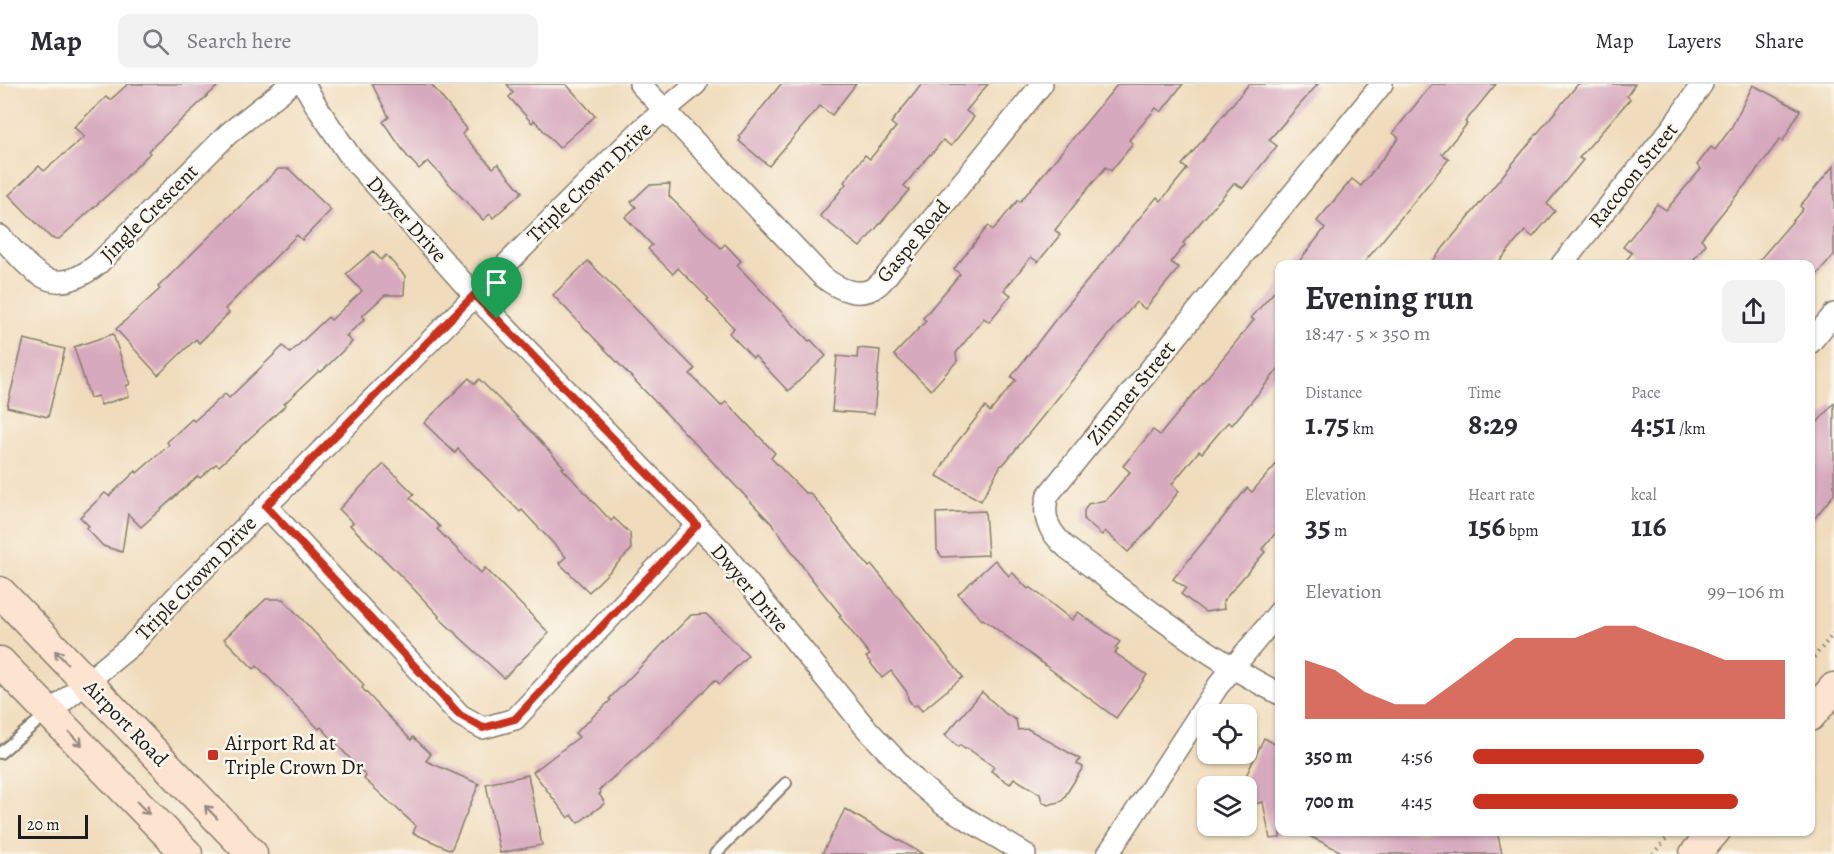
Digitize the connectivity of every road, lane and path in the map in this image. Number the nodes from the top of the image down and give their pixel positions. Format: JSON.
{"nodes":[{"id":1,"x":291,"y":84,"type":"edge"},
{"id":2,"x":304,"y":84,"type":"edge"},
{"id":3,"x":640,"y":84,"type":"edge"},
{"id":4,"x":696,"y":84,"type":"edge"},
{"id":5,"x":1042,"y":84,"type":"edge"},
{"id":6,"x":1382,"y":84,"type":"edge"},
{"id":7,"x":1701,"y":84,"type":"edge"},
{"id":8,"x":664,"y":110,"type":"junction"},
{"id":9,"x":0,"y":236,"type":"edge"},
{"id":10,"x":1565,"y":260,"type":"edge"},
{"id":11,"x":474,"y":295,"type":"junction"},
{"id":12,"x":1834,"y":314,"type":"edge"},
{"id":13,"x":1815,"y":337,"type":"edge"},
{"id":14,"x":266,"y":506,"type":"junction"},
{"id":15,"x":697,"y":525,"type":"junction"},
{"id":16,"x":0,"y":592,"type":"edge"},
{"id":17,"x":1275,"y":617,"type":"edge"},
{"id":18,"x":1834,"y":633,"type":"edge"},
{"id":19,"x":1815,"y":656,"type":"edge"},
{"id":20,"x":0,"y":662,"type":"edge"},
{"id":21,"x":1232,"y":669,"type":"junction"},
{"id":22,"x":86,"y":682,"type":"junction"},
{"id":23,"x":1834,"y":688,"type":"edge"},
{"id":24,"x":1275,"y":691,"type":"edge"},
{"id":25,"x":1815,"y":710,"type":"edge"},
{"id":26,"x":49,"y":713,"type":"junction"},
{"id":27,"x":0,"y":753,"type":"edge"},
{"id":28,"x":786,"y":783,"type":"dead end"},
{"id":29,"x":1668,"y":836,"type":"edge"},
{"id":30,"x":1710,"y":836,"type":"edge"},
{"id":31,"x":187,"y":854,"type":"edge"},
{"id":32,"x":252,"y":854,"type":"edge"},
{"id":33,"x":715,"y":854,"type":"edge"},
{"id":34,"x":1025,"y":854,"type":"edge"},
{"id":35,"x":1108,"y":854,"type":"edge"},
{"id":36,"x":1653,"y":854,"type":"edge"},
{"id":37,"x":1695,"y":854,"type":"edge"}],
"edges":[{"from":1,"to":9,"type":"street","name":"Jingle Crescent"},
{"from":2,"to":11,"type":"street","name":"Dwyer Drive"},
{"from":3,"to":8,"type":"street","name":"Gaspe Road"},
{"from":4,"to":8,"type":"street","name":"Triple Crown Drive"},
{"from":5,"to":8,"type":"street","name":"Gaspe Road"},
{"from":6,"to":21,"type":"street","name":"Zimmer Street"},
{"from":7,"to":10,"type":"street","name":"Raccoon Street"},
{"from":8,"to":11,"type":"street","name":"Triple Crown Drive"},
{"from":11,"to":14,"type":"street","name":"Triple Crown Drive"},
{"from":11,"to":15,"type":"street","name":"Dwyer Drive"},
{"from":12,"to":13,"type":"street"},
{"from":14,"to":15,"type":"street"},
{"from":14,"to":22,"type":"street","name":"Triple Crown Drive"},
{"from":15,"to":34,"type":"street","name":"Dwyer Drive"},
{"from":22,"to":16,"type":"main road","name":"Airport Road","one_way":true},
{"from":17,"to":21,"type":"street"},
{"from":18,"to":19,"type":"path"},
{"from":20,"to":26,"type":"main road"},
{"from":21,"to":24,"type":"street","name":"Zimmer Street"},
{"from":21,"to":35,"type":"street"},
{"from":22,"to":26,"type":"street","name":"Triple Crown Drive"},
{"from":32,"to":22,"type":"main road","name":"Airport Road","one_way":true},
{"from":23,"to":25,"type":"main road"},
{"from":26,"to":27,"type":"lane"},
{"from":26,"to":31,"type":"main road","one_way":true},
{"from":28,"to":33,"type":"lane"},
{"from":29,"to":36,"type":"path"},
{"from":30,"to":37,"type":"main road"}]}
